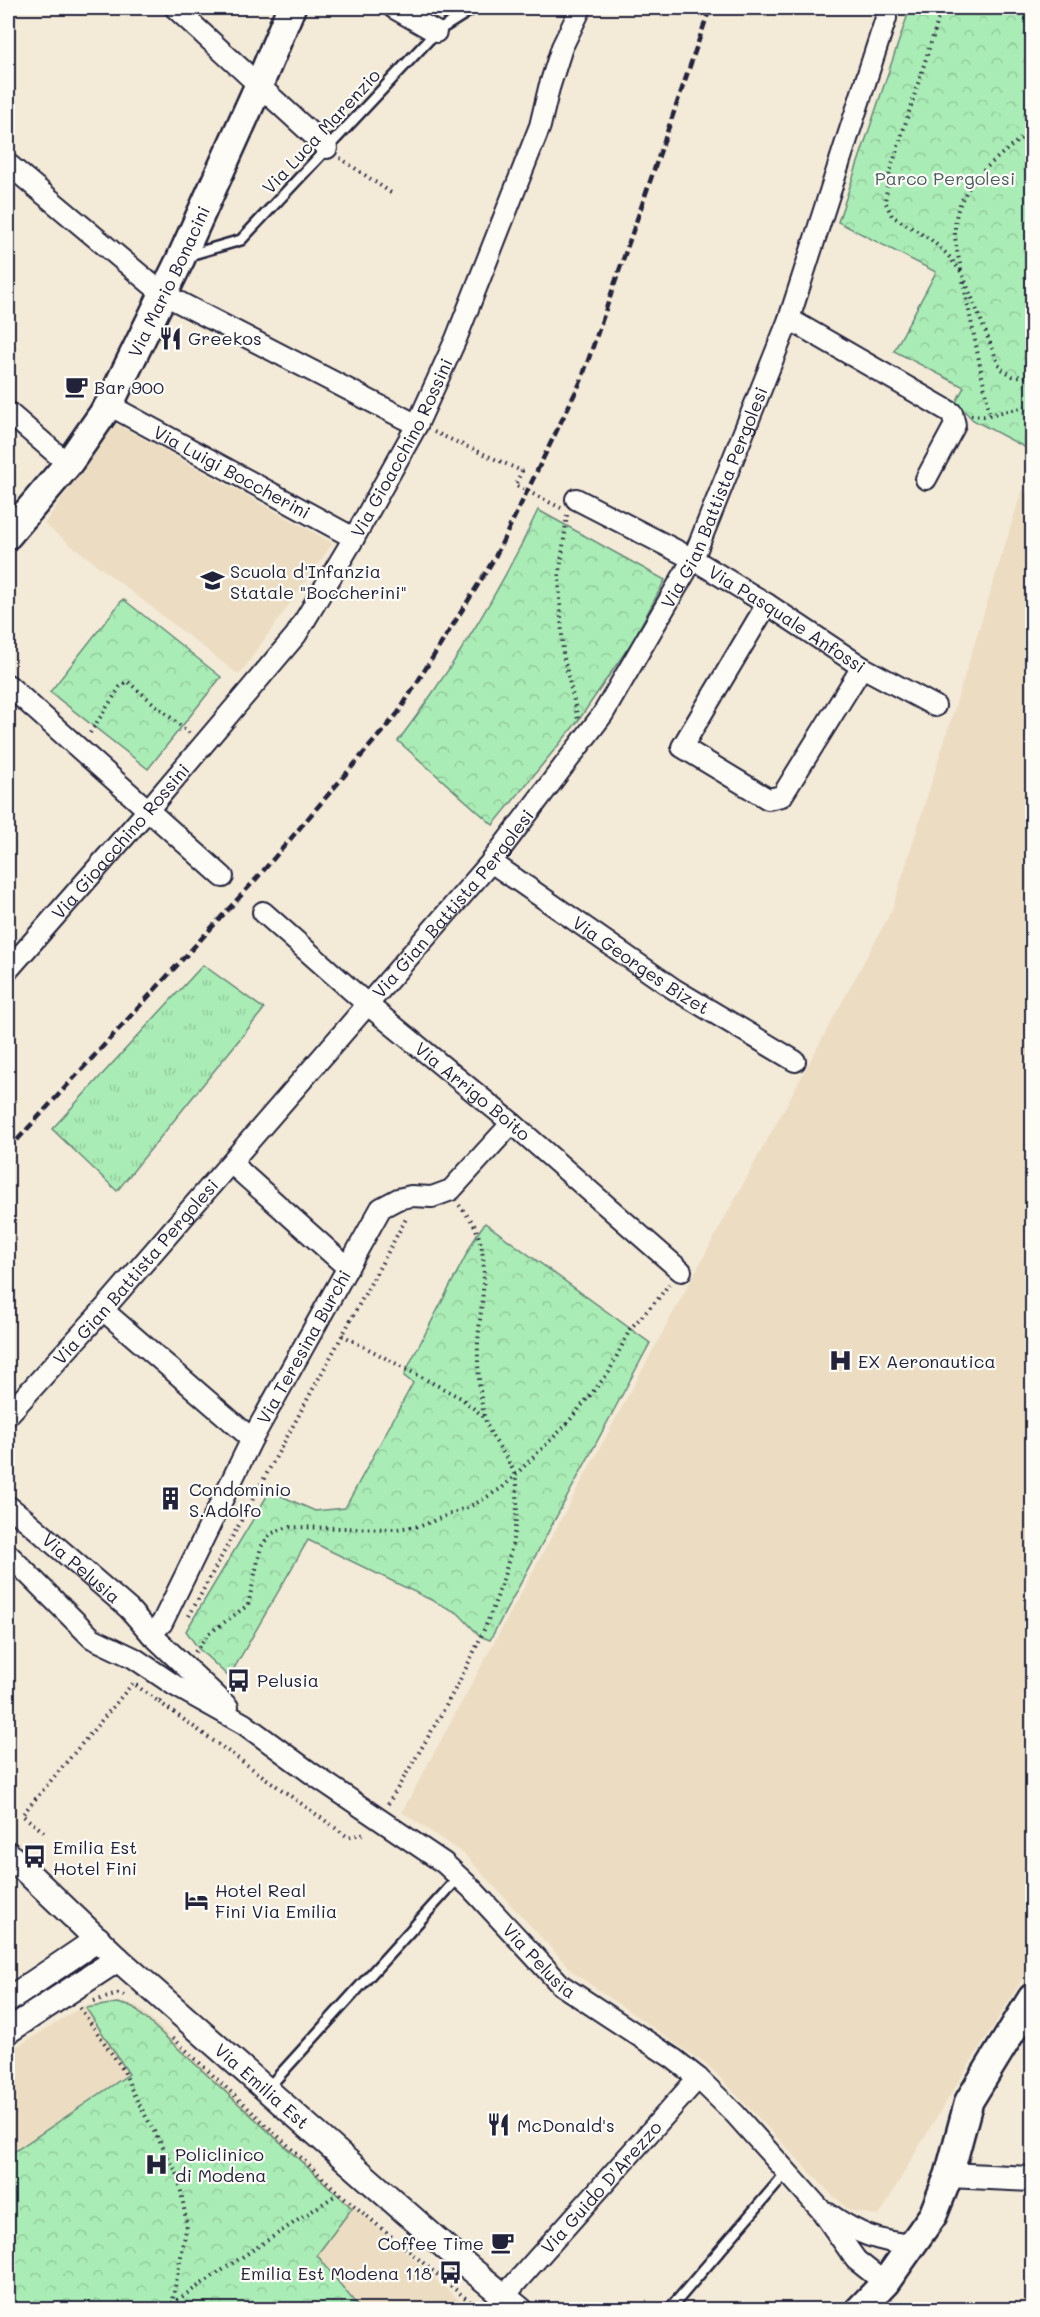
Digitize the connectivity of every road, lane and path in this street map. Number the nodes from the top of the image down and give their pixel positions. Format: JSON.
{"nodes":[{"id":1,"x":175,"y":8,"type":"edge"},
{"id":2,"x":291,"y":8,"type":"edge"},
{"id":3,"x":394,"y":8,"type":"edge"},
{"id":4,"x":474,"y":8,"type":"edge"},
{"id":5,"x":580,"y":8,"type":"edge"},
{"id":6,"x":942,"y":8,"type":"edge"},
{"id":7,"x":885,"y":18,"type":"dead end"},
{"id":8,"x":436,"y":32,"type":"junction"},
{"id":9,"x":259,"y":86,"type":"junction"},
{"id":10,"x":1032,"y":129,"type":"edge"},
{"id":11,"x":327,"y":148,"type":"junction"},
{"id":12,"x":8,"y":164,"type":"edge"},
{"id":13,"x":394,"y":195,"type":"dead end"},
{"id":14,"x":181,"y":258,"type":"junction"},
{"id":15,"x":962,"y":273,"type":"junction"},
{"id":16,"x":163,"y":294,"type":"junction"},
{"id":17,"x":789,"y":319,"type":"junction"},
{"id":18,"x":1032,"y":377,"type":"edge"},
{"id":19,"x":109,"y":405,"type":"junction"},
{"id":20,"x":1032,"y":406,"type":"edge"},
{"id":21,"x":8,"y":412,"type":"edge"},
{"id":22,"x":952,"y":413,"type":"junction"},
{"id":23,"x":990,"y":415,"type":"junction"},
{"id":24,"x":417,"y":425,"type":"junction"},
{"id":25,"x":68,"y":464,"type":"junction"},
{"id":26,"x":926,"y":479,"type":"dead end"},
{"id":27,"x":546,"y":501,"type":"dead end"},
{"id":28,"x":572,"y":505,"type":"joint"},
{"id":29,"x":8,"y":535,"type":"edge"},
{"id":30,"x":354,"y":538,"type":"junction"},
{"id":31,"x":693,"y":559,"type":"junction"},
{"id":32,"x":767,"y":604,"type":"junction"},
{"id":33,"x":862,"y":667,"type":"junction"},
{"id":34,"x":8,"y":685,"type":"edge"},
{"id":35,"x":935,"y":706,"type":"dead end"},
{"id":36,"x":582,"y":741,"type":"junction"},
{"id":37,"x":203,"y":744,"type":"junction"},
{"id":38,"x":79,"y":748,"type":"junction"},
{"id":39,"x":148,"y":810,"type":"junction"},
{"id":40,"x":491,"y":862,"type":"junction"},
{"id":41,"x":223,"y":877,"type":"dead end"},
{"id":42,"x":263,"y":912,"type":"dead end"},
{"id":43,"x":8,"y":970,"type":"edge"},
{"id":44,"x":368,"y":1005,"type":"junction"},
{"id":45,"x":795,"y":1061,"type":"dead end"},
{"id":46,"x":512,"y":1123,"type":"junction"},
{"id":47,"x":231,"y":1163,"type":"junction"},
{"id":48,"x":455,"y":1200,"type":"dead end"},
{"id":49,"x":412,"y":1208,"type":"dead end"},
{"id":50,"x":348,"y":1268,"type":"junction"},
{"id":51,"x":680,"y":1270,"type":"joint"},
{"id":52,"x":103,"y":1310,"type":"junction"},
{"id":53,"x":342,"y":1335,"type":"junction"},
{"id":54,"x":8,"y":1415,"type":"edge"},
{"id":55,"x":485,"y":1418,"type":"junction"},
{"id":56,"x":252,"y":1438,"type":"junction"},
{"id":57,"x":516,"y":1476,"type":"junction"},
{"id":58,"x":8,"y":1506,"type":"edge"},
{"id":59,"x":8,"y":1554,"type":"edge"},
{"id":60,"x":169,"y":1608,"type":"junction"},
{"id":61,"x":151,"y":1634,"type":"junction"},
{"id":62,"x":134,"y":1658,"type":"junction"},
{"id":63,"x":186,"y":1665,"type":"junction"},
{"id":64,"x":174,"y":1685,"type":"junction"},
{"id":65,"x":159,"y":1702,"type":"junction"},
{"id":66,"x":244,"y":1724,"type":"junction"},
{"id":67,"x":382,"y":1820,"type":"junction"},
{"id":68,"x":44,"y":1833,"type":"dead end"},
{"id":69,"x":8,"y":1854,"type":"edge"},
{"id":70,"x":459,"y":1877,"type":"junction"},
{"id":71,"x":98,"y":1939,"type":"junction"},
{"id":72,"x":118,"y":1959,"type":"junction"},
{"id":73,"x":129,"y":1998,"type":"dead end"},
{"id":74,"x":1032,"y":1998,"type":"edge"},
{"id":75,"x":8,"y":2000,"type":"edge"},
{"id":76,"x":164,"y":2030,"type":"dead end"},
{"id":77,"x":8,"y":2031,"type":"edge"},
{"id":78,"x":698,"y":2078,"type":"junction"},
{"id":79,"x":266,"y":2089,"type":"junction"},
{"id":80,"x":787,"y":2172,"type":"junction"},
{"id":81,"x":949,"y":2175,"type":"junction"},
{"id":82,"x":1032,"y":2179,"type":"edge"},
{"id":83,"x":339,"y":2193,"type":"junction"},
{"id":84,"x":821,"y":2210,"type":"junction"},
{"id":85,"x":912,"y":2245,"type":"junction"},
{"id":86,"x":885,"y":2283,"type":"junction"},
{"id":87,"x":172,"y":2303,"type":"junction"},
{"id":88,"x":512,"y":2303,"type":"edge"},
{"id":89,"x":162,"y":2310,"type":"edge"},
{"id":90,"x":480,"y":2310,"type":"edge"},
{"id":91,"x":669,"y":2310,"type":"edge"},
{"id":92,"x":859,"y":2310,"type":"edge"}],
"edges":[{"from":1,"to":9,"type":"street"},
{"from":2,"to":9,"type":"main road","name":"Via Mario Bonacini"},
{"from":3,"to":8,"type":"street"},
{"from":4,"to":8,"type":"lane","name":"Via Luca Marenzio"},
{"from":5,"to":24,"type":"street","name":"Via Gioacchino Rossini"},
{"from":6,"to":15,"type":"path"},
{"from":7,"to":17,"type":"street","name":"Via Gian Battista Pergolesi"},
{"from":8,"to":11,"type":"lane","name":"Via Luca Marenzio"},
{"from":9,"to":11,"type":"street"},
{"from":9,"to":14,"type":"main road","name":"Via Mario Bonacini"},
{"from":10,"to":15,"type":"path"},
{"from":11,"to":13,"type":"path"},
{"from":11,"to":14,"type":"lane","name":"Via Luca Marenzio"},
{"from":12,"to":16,"type":"street"},
{"from":14,"to":16,"type":"main road","name":"Via Mario Bonacini"},
{"from":15,"to":18,"type":"path"},
{"from":15,"to":23,"type":"path"},
{"from":16,"to":19,"type":"main road","name":"Via Mario Bonacini"},
{"from":16,"to":24,"type":"street"},
{"from":17,"to":22,"type":"street"},
{"from":17,"to":31,"type":"street","name":"Via Gian Battista Pergolesi"},
{"from":19,"to":25,"type":"main road","name":"Via Mario Bonacini"},
{"from":19,"to":30,"type":"street","name":"Via Luigi Boccherini"},
{"from":20,"to":23,"type":"path"},
{"from":21,"to":25,"type":"street"},
{"from":22,"to":23,"type":"path"},
{"from":22,"to":26,"type":"street"},
{"from":24,"to":27,"type":"path"},
{"from":24,"to":30,"type":"street","name":"Via Gioacchino Rossini"},
{"from":25,"to":29,"type":"main road","name":"Via Mario Bonacini"},
{"from":28,"to":31,"type":"street","name":"Via Pasquale Anfossi"},
{"from":28,"to":36,"type":"path"},
{"from":30,"to":37,"type":"street","name":"Via Gioacchino Rossini"},
{"from":31,"to":32,"type":"street","name":"Via Pasquale Anfossi"},
{"from":31,"to":36,"type":"street","name":"Via Gian Battista Pergolesi"},
{"from":32,"to":33,"type":"street","name":"Via Pasquale Anfossi"},
{"from":32,"to":33,"type":"street"},
{"from":33,"to":35,"type":"street","name":"Via Pasquale Anfossi"},
{"from":34,"to":38,"type":"street"},
{"from":36,"to":40,"type":"street","name":"Via Gian Battista Pergolesi"},
{"from":37,"to":38,"type":"path"},
{"from":37,"to":39,"type":"street","name":"Via Gioacchino Rossini"},
{"from":38,"to":39,"type":"street"},
{"from":39,"to":41,"type":"street"},
{"from":39,"to":43,"type":"street","name":"Via Gioacchino Rossini"},
{"from":40,"to":44,"type":"street","name":"Via Gian Battista Pergolesi"},
{"from":40,"to":45,"type":"street","name":"Via Georges Bizet"},
{"from":42,"to":44,"type":"street","name":"Via Arrigo Boito"},
{"from":44,"to":46,"type":"street","name":"Via Arrigo Boito"},
{"from":44,"to":47,"type":"street","name":"Via Gian Battista Pergolesi"},
{"from":46,"to":50,"type":"street","name":"Via Teresina Burchi"},
{"from":46,"to":51,"type":"street","name":"Via Arrigo Boito"},
{"from":47,"to":50,"type":"street"},
{"from":47,"to":52,"type":"street","name":"Via Gian Battista Pergolesi"},
{"from":48,"to":55,"type":"path"},
{"from":49,"to":53,"type":"path"},
{"from":50,"to":56,"type":"street","name":"Via Teresina Burchi"},
{"from":51,"to":57,"type":"path"},
{"from":52,"to":54,"type":"street","name":"Via Gian Battista Pergolesi"},
{"from":52,"to":56,"type":"street"},
{"from":53,"to":55,"type":"path"},
{"from":53,"to":60,"type":"path"},
{"from":55,"to":57,"type":"path"},
{"from":56,"to":60,"type":"street","name":"Via Teresina Burchi"},
{"from":57,"to":63,"type":"path"},
{"from":57,"to":67,"type":"path"},
{"from":58,"to":61,"type":"street","name":"Via Pelusia"},
{"from":59,"to":62,"type":"street","name":"Via Pelusia"},
{"from":60,"to":61,"type":"street","name":"Via Teresina Burchi"},
{"from":61,"to":62,"type":"street"},
{"from":61,"to":63,"type":"street","name":"Via Pelusia"},
{"from":62,"to":64,"type":"street","name":"Via Pelusia"},
{"from":63,"to":66,"type":"street","name":"Via Pelusia"},
{"from":64,"to":65,"type":"path"},
{"from":64,"to":66,"type":"street","name":"Via Pelusia"},
{"from":65,"to":67,"type":"path"},
{"from":65,"to":68,"type":"path"},
{"from":66,"to":67,"type":"street","name":"Via Pelusia"},
{"from":67,"to":70,"type":"street","name":"Via Pelusia"},
{"from":69,"to":71,"type":"street","name":"Via Emilia Est"},
{"from":70,"to":78,"type":"street","name":"Via Pelusia"},
{"from":70,"to":79,"type":"lane"},
{"from":71,"to":72,"type":"street","name":"Via Emilia Est"},
{"from":71,"to":75,"type":"street"},
{"from":72,"to":77,"type":"street"},
{"from":72,"to":79,"type":"street","name":"Via Emilia Est"},
{"from":73,"to":87,"type":"path"},
{"from":74,"to":81,"type":"main road"},
{"from":76,"to":83,"type":"path"},
{"from":78,"to":80,"type":"street","name":"Via Pelusia"},
{"from":78,"to":88,"type":"street","name":"Via Guido D'Arezzo"},
{"from":79,"to":88,"type":"street","name":"Via Emilia Est"},
{"from":80,"to":84,"type":"street","name":"Via Pelusia"},
{"from":80,"to":91,"type":"lane"},
{"from":81,"to":82,"type":"street"},
{"from":81,"to":85,"type":"main road"},
{"from":83,"to":87,"type":"path"},
{"from":83,"to":90,"type":"path"},
{"from":84,"to":85,"type":"street","name":"Via Pelusia"},
{"from":84,"to":86,"type":"street","name":"Via Pelusia"},
{"from":85,"to":86,"type":"main road"},
{"from":86,"to":92,"type":"main road"},
{"from":87,"to":89,"type":"path"}]}
